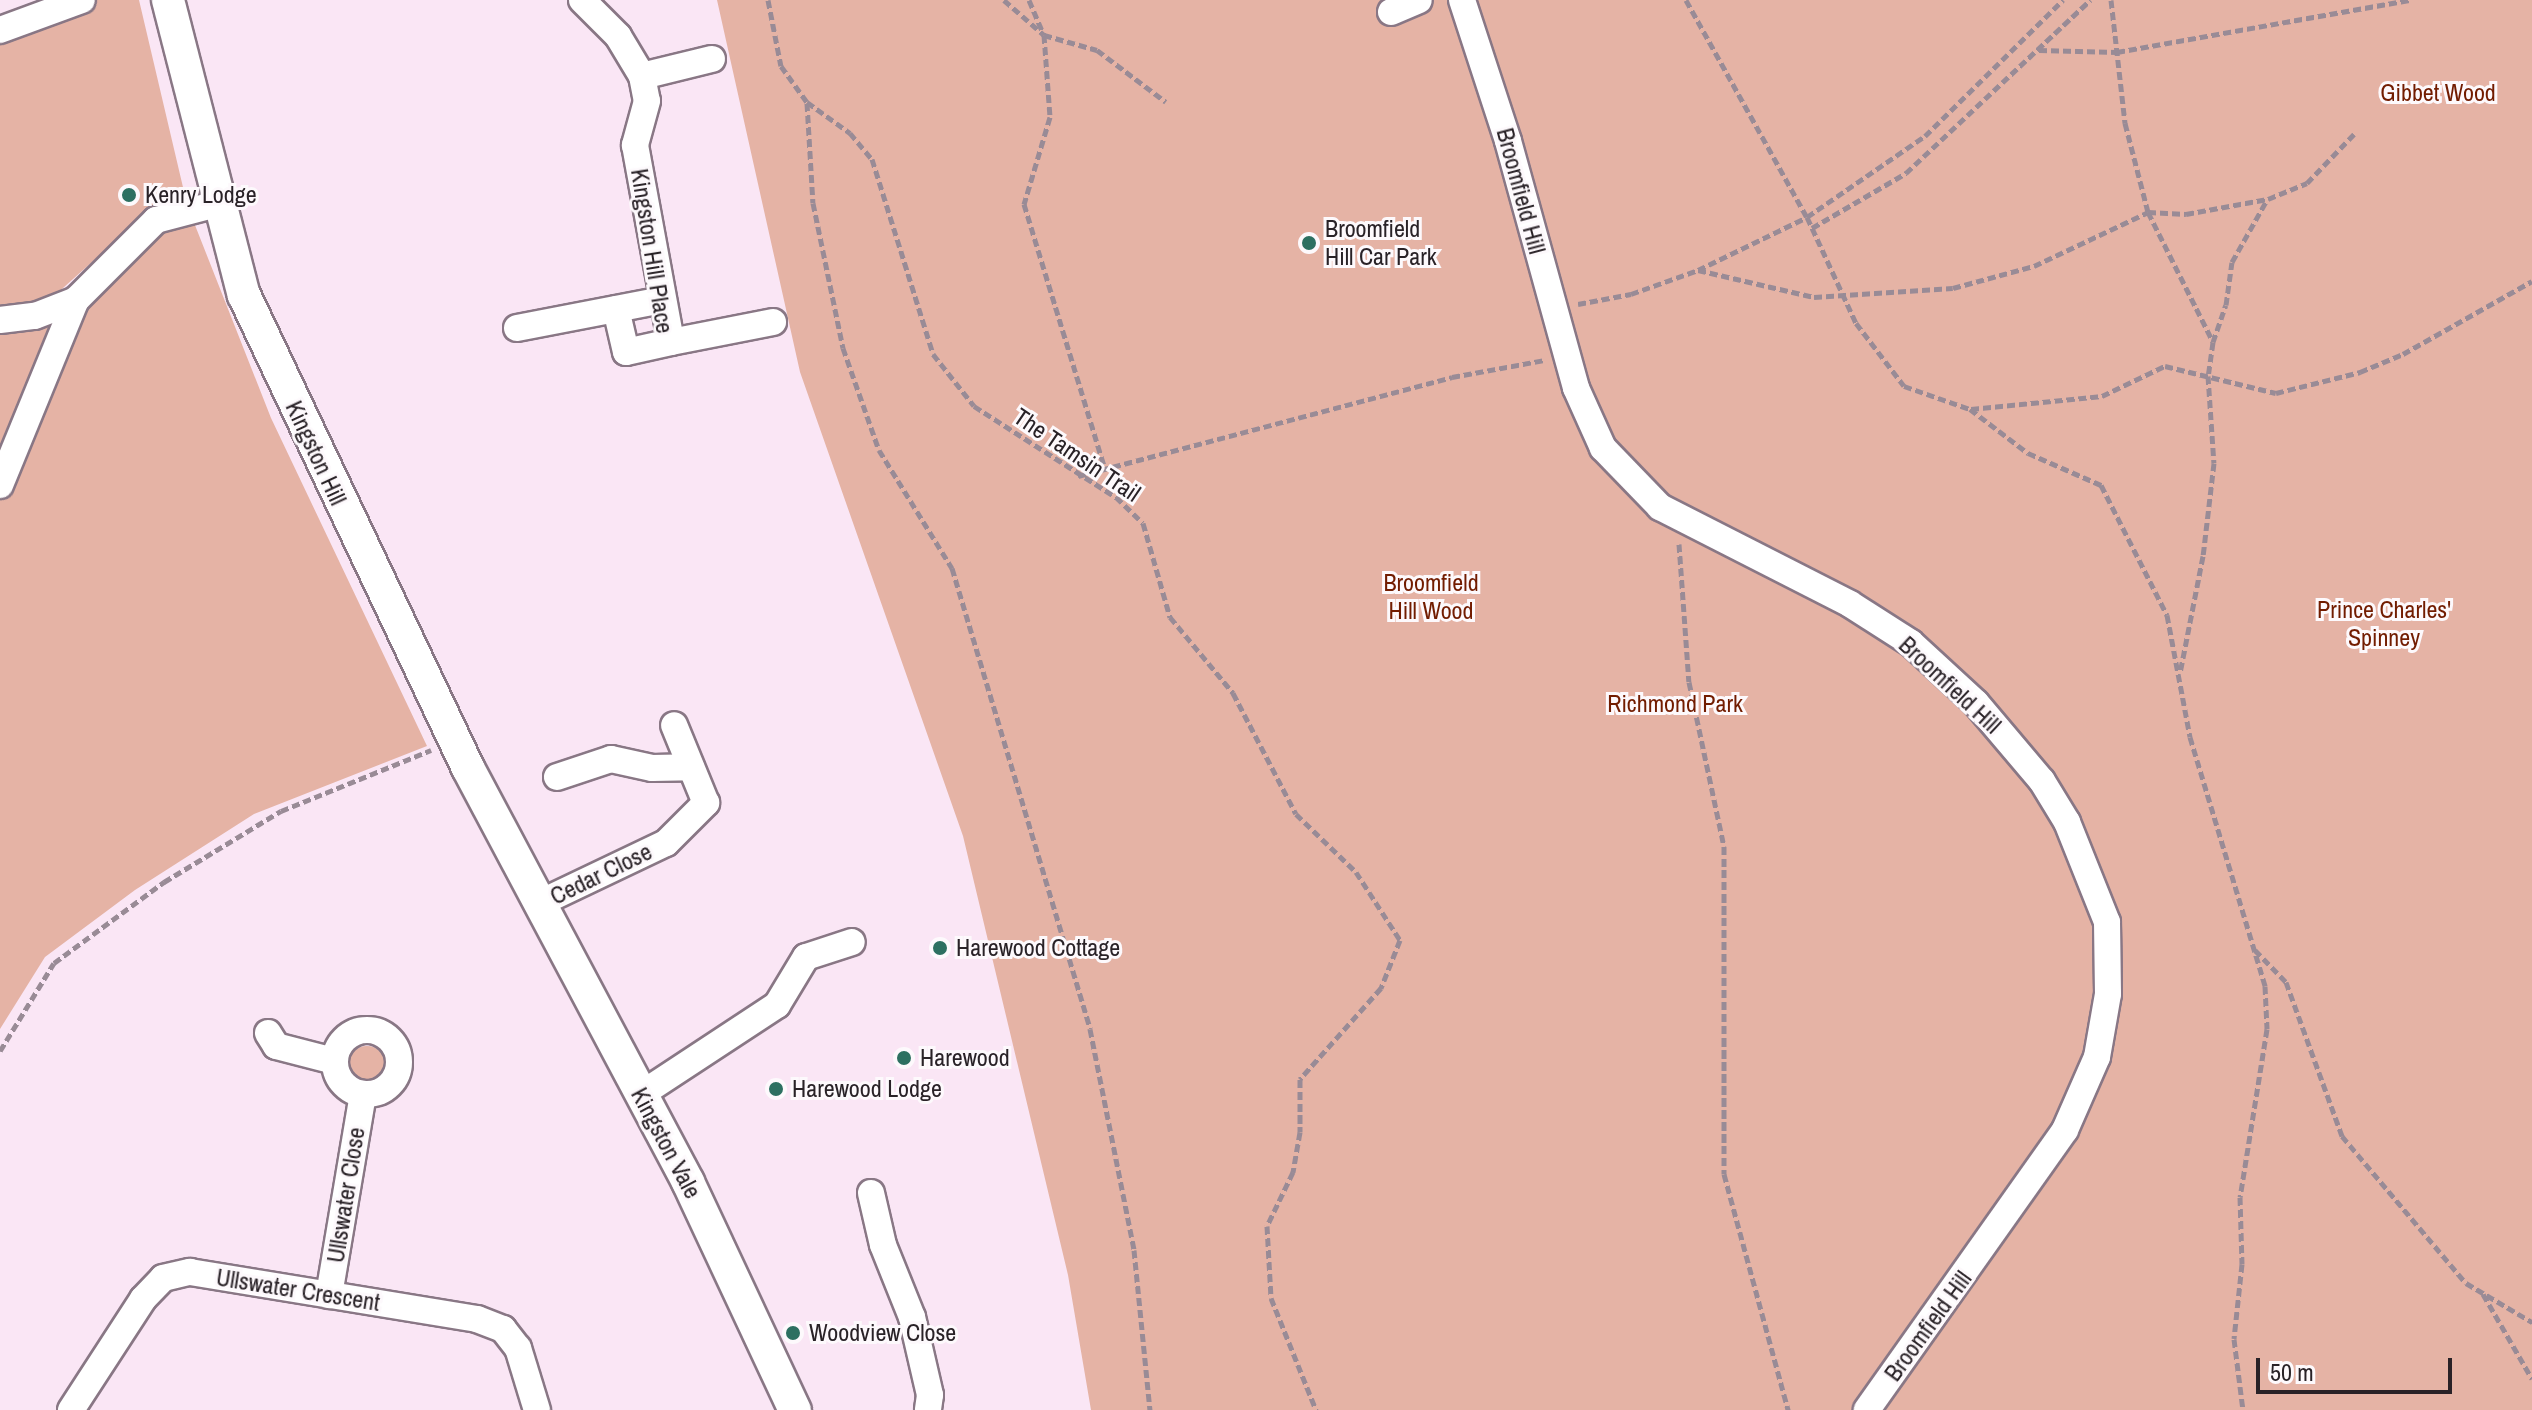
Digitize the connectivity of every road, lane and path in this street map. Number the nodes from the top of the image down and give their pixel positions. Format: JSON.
{"nodes":[{"id":1,"x":82,"y":0,"type":"edge"},
{"id":2,"x":168,"y":0,"type":"edge"},
{"id":3,"x":582,"y":0,"type":"edge"},
{"id":4,"x":768,"y":0,"type":"edge"},
{"id":5,"x":1004,"y":0,"type":"edge"},
{"id":6,"x":1029,"y":0,"type":"edge"},
{"id":7,"x":1419,"y":0,"type":"edge"},
{"id":8,"x":1462,"y":0,"type":"edge"},
{"id":9,"x":1686,"y":0,"type":"edge"},
{"id":10,"x":2063,"y":0,"type":"edge"},
{"id":11,"x":2090,"y":0,"type":"edge"},
{"id":12,"x":2111,"y":0,"type":"edge"},
{"id":13,"x":2409,"y":0,"type":"edge"},
{"id":14,"x":1391,"y":12,"type":"dead end"},
{"id":15,"x":0,"y":30,"type":"edge"},
{"id":16,"x":1044,"y":35,"type":"junction"},
{"id":17,"x":2039,"y":50,"type":"junction"},
{"id":18,"x":2117,"y":52,"type":"junction"},
{"id":19,"x":712,"y":59,"type":"dead end"},
{"id":20,"x":642,"y":76,"type":"junction"},
{"id":21,"x":807,"y":102,"type":"junction"},
{"id":22,"x":1166,"y":102,"type":"dead end"},
{"id":23,"x":2354,"y":134,"type":"dead end"},
{"id":24,"x":2268,"y":199,"type":"junction"},
{"id":25,"x":217,"y":204,"type":"junction"},
{"id":26,"x":2148,"y":212,"type":"junction"},
{"id":27,"x":1807,"y":217,"type":"junction"},
{"id":28,"x":1812,"y":228,"type":"junction"},
{"id":29,"x":1698,"y":270,"type":"junction"},
{"id":30,"x":2532,"y":281,"type":"edge"},
{"id":31,"x":1844,"y":298,"type":"junction"},
{"id":32,"x":76,"y":300,"type":"junction"},
{"id":33,"x":662,"y":300,"type":"junction"},
{"id":34,"x":616,"y":309,"type":"junction"},
{"id":35,"x":1553,"y":309,"type":"junction"},
{"id":36,"x":0,"y":320,"type":"edge"},
{"id":37,"x":773,"y":322,"type":"dead end"},
{"id":38,"x":517,"y":328,"type":"dead end"},
{"id":39,"x":671,"y":342,"type":"junction"},
{"id":40,"x":2213,"y":342,"type":"junction"},
{"id":41,"x":1566,"y":357,"type":"junction"},
{"id":42,"x":2208,"y":376,"type":"junction"},
{"id":43,"x":1970,"y":409,"type":"junction"},
{"id":44,"x":1105,"y":469,"type":"junction"},
{"id":45,"x":1078,"y":476,"type":"junction"},
{"id":46,"x":0,"y":485,"type":"edge"},
{"id":47,"x":1677,"y":515,"type":"junction"},
{"id":48,"x":2179,"y":676,"type":"junction"},
{"id":49,"x":674,"y":725,"type":"dead end"},
{"id":50,"x":436,"y":748,"type":"dead end"},
{"id":51,"x":691,"y":767,"type":"junction"},
{"id":52,"x":557,"y":777,"type":"dead end"},
{"id":53,"x":534,"y":892,"type":"junction"},
{"id":54,"x":852,"y":942,"type":"dead end"},
{"id":55,"x":2255,"y":949,"type":"junction"},
{"id":56,"x":268,"y":1033,"type":"dead end"},
{"id":57,"x":0,"y":1051,"type":"edge"},
{"id":58,"x":334,"y":1061,"type":"junction"},
{"id":59,"x":363,"y":1094,"type":"junction"},
{"id":60,"x":640,"y":1095,"type":"junction"},
{"id":61,"x":871,"y":1193,"type":"dead end"},
{"id":62,"x":2483,"y":1293,"type":"junction"},
{"id":63,"x":329,"y":1295,"type":"junction"},
{"id":64,"x":2532,"y":1322,"type":"edge"},
{"id":65,"x":2532,"y":1379,"type":"edge"},
{"id":66,"x":71,"y":1410,"type":"edge"},
{"id":67,"x":537,"y":1410,"type":"edge"},
{"id":68,"x":795,"y":1410,"type":"edge"},
{"id":69,"x":928,"y":1410,"type":"edge"},
{"id":70,"x":1150,"y":1410,"type":"edge"},
{"id":71,"x":1316,"y":1410,"type":"edge"},
{"id":72,"x":1788,"y":1410,"type":"edge"},
{"id":73,"x":1867,"y":1410,"type":"edge"},
{"id":74,"x":2243,"y":1410,"type":"edge"}],
"edges":[{"from":1,"to":15,"type":"street"},
{"from":2,"to":25,"type":"main road","name":"Kingston Hill"},
{"from":3,"to":20,"type":"street","name":"Kingston Hill Place"},
{"from":4,"to":21,"type":"path","name":"The Tamsin Trail"},
{"from":5,"to":16,"type":"path"},
{"from":6,"to":16,"type":"path"},
{"from":7,"to":14,"type":"street"},
{"from":8,"to":35,"type":"street","name":"Broomfield Hill"},
{"from":9,"to":27,"type":"path"},
{"from":10,"to":27,"type":"path"},
{"from":11,"to":17,"type":"path"},
{"from":12,"to":18,"type":"path"},
{"from":13,"to":18,"type":"path"},
{"from":16,"to":22,"type":"path"},
{"from":16,"to":44,"type":"path"},
{"from":17,"to":18,"type":"path"},
{"from":17,"to":28,"type":"path"},
{"from":18,"to":26,"type":"path"},
{"from":19,"to":20,"type":"street"},
{"from":20,"to":33,"type":"street","name":"Kingston Hill Place"},
{"from":21,"to":45,"type":"path","name":"The Tamsin Trail"},
{"from":21,"to":70,"type":"path"},
{"from":23,"to":24,"type":"path"},
{"from":24,"to":26,"type":"path"},
{"from":24,"to":40,"type":"path"},
{"from":25,"to":32,"type":"street"},
{"from":25,"to":53,"type":"main road","name":"Kingston Hill"},
{"from":26,"to":31,"type":"path"},
{"from":26,"to":40,"type":"path"},
{"from":27,"to":28,"type":"path"},
{"from":27,"to":29,"type":"path"},
{"from":28,"to":31,"type":"path"},
{"from":29,"to":31,"type":"path"},
{"from":29,"to":35,"type":"path"},
{"from":30,"to":42,"type":"path"},
{"from":31,"to":43,"type":"path"},
{"from":32,"to":36,"type":"street"},
{"from":32,"to":46,"type":"street"},
{"from":33,"to":34,"type":"street"},
{"from":33,"to":39,"type":"street","name":"Kingston Hill Place"},
{"from":34,"to":38,"type":"street"},
{"from":34,"to":39,"type":"street","name":"Kingston Hill Place"},
{"from":35,"to":41,"type":"street","name":"Broomfield Hill"},
{"from":37,"to":39,"type":"street"},
{"from":40,"to":42,"type":"path"},
{"from":41,"to":44,"type":"path"},
{"from":41,"to":47,"type":"street","name":"Broomfield Hill"},
{"from":42,"to":43,"type":"path"},
{"from":42,"to":48,"type":"path"},
{"from":43,"to":48,"type":"path"},
{"from":44,"to":45,"type":"path"},
{"from":45,"to":71,"type":"path","name":"The Tamsin Trail"},
{"from":47,"to":72,"type":"path"},
{"from":47,"to":73,"type":"street","name":"Broomfield Hill"},
{"from":48,"to":55,"type":"path"},
{"from":49,"to":51,"type":"street","name":"Cedar Close"},
{"from":50,"to":57,"type":"path"},
{"from":51,"to":52,"type":"street"},
{"from":51,"to":53,"type":"street","name":"Cedar Close"},
{"from":53,"to":60,"type":"main road","name":"Kingston Vale"},
{"from":54,"to":60,"type":"street"},
{"from":55,"to":62,"type":"path"},
{"from":55,"to":74,"type":"path"},
{"from":56,"to":58,"type":"street"},
{"from":58,"to":59,"type":"street","name":"Ullswater Close"},
{"from":58,"to":59,"type":"street","name":"Ullswater Close"},
{"from":59,"to":63,"type":"street","name":"Ullswater Close"},
{"from":60,"to":68,"type":"main road","name":"Kingston Vale"},
{"from":61,"to":69,"type":"street"},
{"from":62,"to":64,"type":"path"},
{"from":62,"to":65,"type":"path"},
{"from":63,"to":66,"type":"street","name":"Ullswater Crescent"},
{"from":63,"to":67,"type":"street","name":"Ullswater Crescent"}]}
